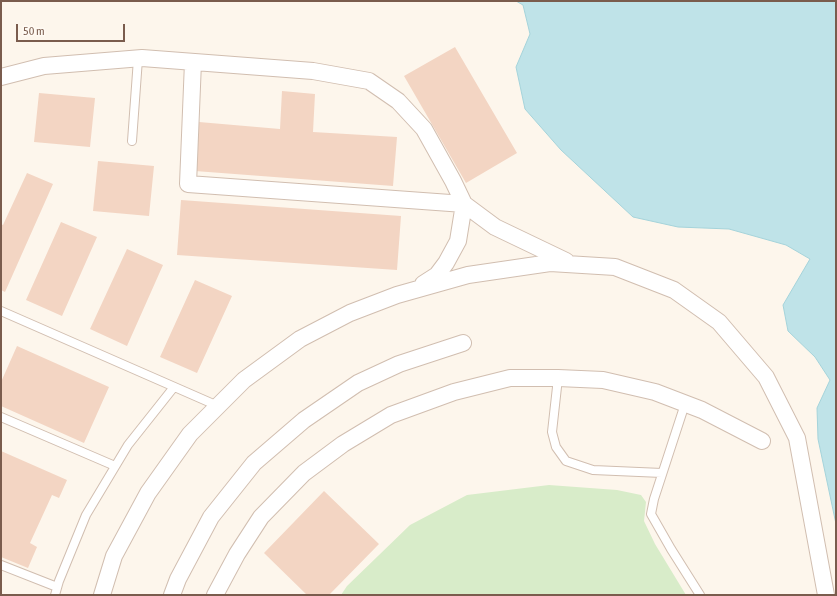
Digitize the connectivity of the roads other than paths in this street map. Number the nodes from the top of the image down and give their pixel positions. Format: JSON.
{"nodes":[{"id":1,"x":138,"y":59,"type":"junction"},
{"id":2,"x":193,"y":62,"type":"junction"},
{"id":3,"x":1,"y":77,"type":"edge"},
{"id":4,"x":132,"y":141,"type":"dead end"},
{"id":5,"x":464,"y":204,"type":"junction"},
{"id":6,"x":573,"y":264,"type":"junction"},
{"id":7,"x":413,"y":290,"type":"junction"},
{"id":8,"x":1,"y":311,"type":"edge"},
{"id":9,"x":463,"y":343,"type":"dead end"},
{"id":10,"x":558,"y":378,"type":"junction"},
{"id":11,"x":174,"y":387,"type":"junction"},
{"id":12,"x":685,"y":404,"type":"junction"},
{"id":13,"x":218,"y":406,"type":"junction"},
{"id":14,"x":1,"y":417,"type":"edge"},
{"id":15,"x":762,"y":441,"type":"dead end"},
{"id":16,"x":115,"y":466,"type":"junction"},
{"id":17,"x":662,"y":473,"type":"junction"},
{"id":18,"x":1,"y":565,"type":"edge"},
{"id":19,"x":56,"y":591,"type":"edge"},
{"id":20,"x":102,"y":595,"type":"edge"},
{"id":21,"x":172,"y":595,"type":"edge"},
{"id":22,"x":215,"y":595,"type":"edge"},
{"id":23,"x":700,"y":595,"type":"edge"},
{"id":24,"x":826,"y":595,"type":"edge"}],
"edges":[{"from":1,"to":2,"type":"street"},
{"from":1,"to":3,"type":"street"},
{"from":1,"to":4,"type":"lane"},
{"from":2,"to":5,"type":"street"},
{"from":2,"to":5,"type":"street"},
{"from":5,"to":6,"type":"street"},
{"from":5,"to":7,"type":"street"},
{"from":6,"to":7,"type":"street"},
{"from":6,"to":24,"type":"street"},
{"from":7,"to":13,"type":"street"},
{"from":8,"to":11,"type":"lane"},
{"from":9,"to":21,"type":"street"},
{"from":10,"to":12,"type":"street"},
{"from":10,"to":17,"type":"lane"},
{"from":10,"to":22,"type":"street"},
{"from":11,"to":13,"type":"lane"},
{"from":11,"to":16,"type":"lane"},
{"from":12,"to":15,"type":"street"},
{"from":12,"to":17,"type":"lane"},
{"from":13,"to":20,"type":"street"},
{"from":14,"to":16,"type":"lane"},
{"from":16,"to":19,"type":"lane"},
{"from":17,"to":23,"type":"lane"},
{"from":18,"to":19,"type":"lane"}]}
